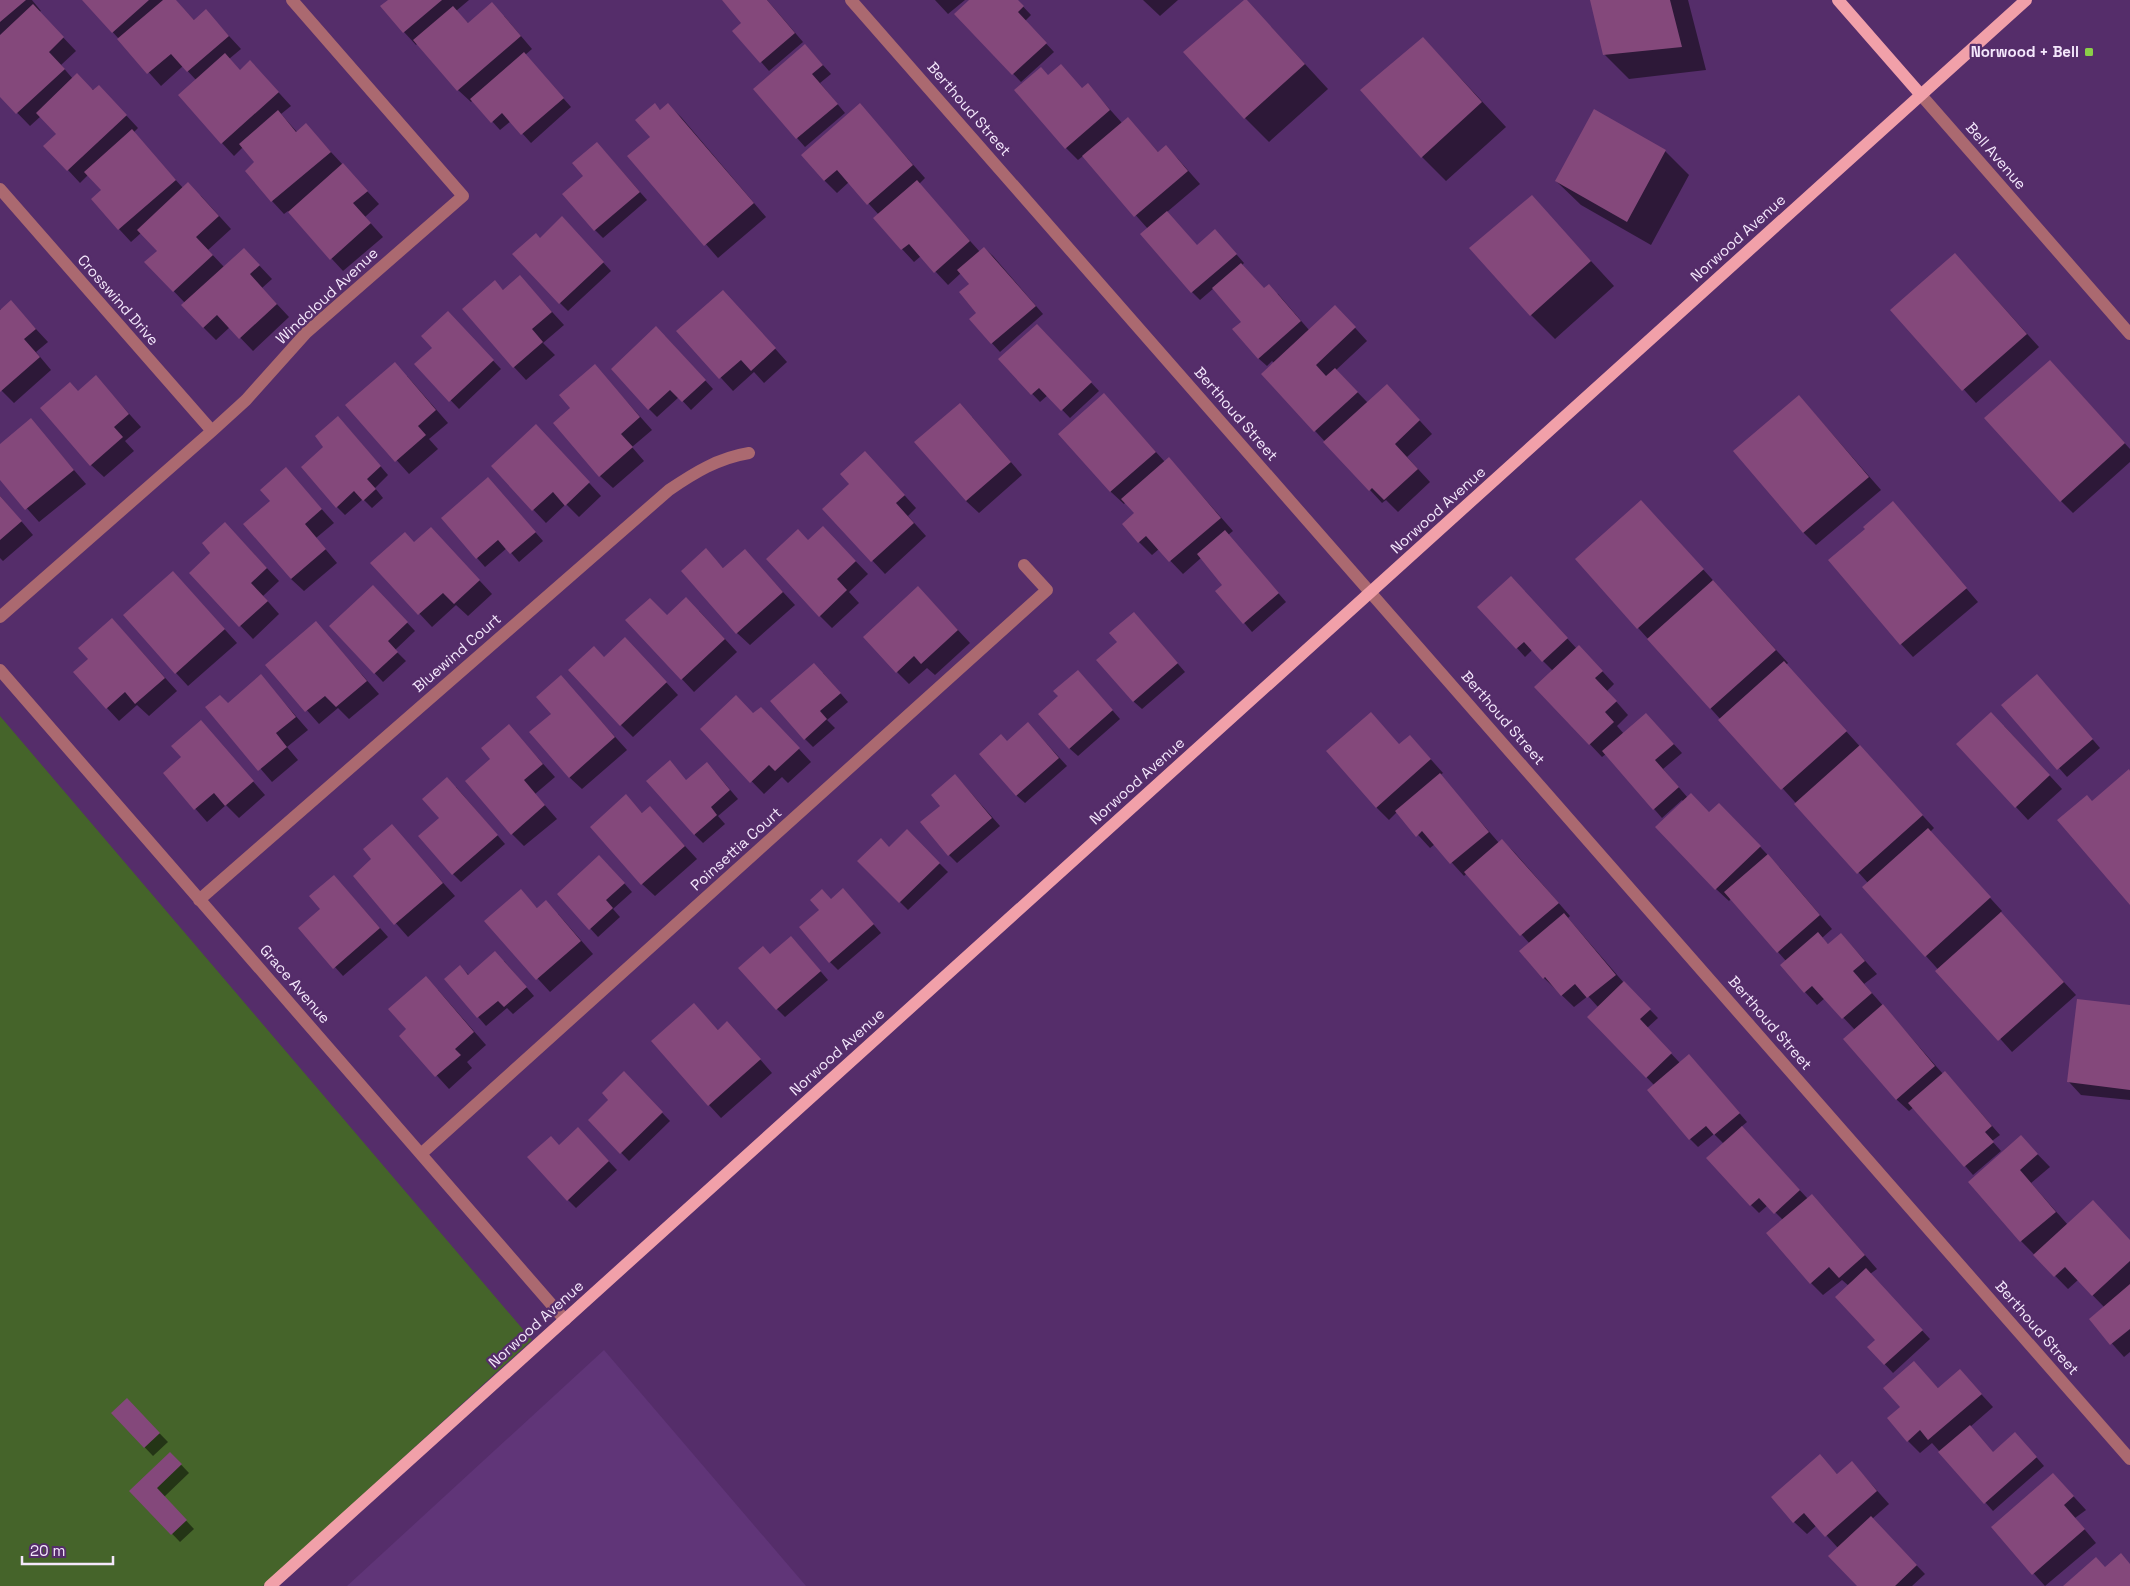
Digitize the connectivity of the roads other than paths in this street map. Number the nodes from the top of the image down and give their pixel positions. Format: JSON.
{"nodes":[{"id":1,"x":292,"y":0,"type":"edge"},
{"id":2,"x":851,"y":0,"type":"edge"},
{"id":3,"x":1838,"y":0,"type":"edge"},
{"id":4,"x":2026,"y":0,"type":"edge"},
{"id":5,"x":1921,"y":95,"type":"junction"},
{"id":6,"x":0,"y":190,"type":"edge"},
{"id":7,"x":2130,"y":334,"type":"edge"},
{"id":8,"x":212,"y":431,"type":"junction"},
{"id":9,"x":749,"y":453,"type":"dead end"},
{"id":10,"x":1024,"y":565,"type":"dead end"},
{"id":11,"x":1371,"y":592,"type":"junction"},
{"id":12,"x":0,"y":617,"type":"edge"},
{"id":13,"x":0,"y":670,"type":"edge"},
{"id":14,"x":199,"y":900,"type":"junction"},
{"id":15,"x":421,"y":1154,"type":"junction"},
{"id":16,"x":565,"y":1320,"type":"junction"},
{"id":17,"x":2130,"y":1459,"type":"edge"},
{"id":18,"x":270,"y":1586,"type":"edge"}],
"edges":[{"from":1,"to":8,"type":"street","name":"Windcloud Avenue"},
{"from":2,"to":11,"type":"street","name":"Berthoud Street"},
{"from":3,"to":5,"type":"main road","name":"Bell Avenue"},
{"from":4,"to":5,"type":"main road","name":"Norwood Avenue"},
{"from":5,"to":7,"type":"street","name":"Bell Avenue"},
{"from":5,"to":11,"type":"main road","name":"Norwood Avenue"},
{"from":6,"to":8,"type":"street","name":"Crosswind Drive"},
{"from":8,"to":12,"type":"street","name":"Windcloud Avenue"},
{"from":9,"to":14,"type":"street","name":"Bluewind Court"},
{"from":10,"to":15,"type":"street","name":"Poinsettia Court"},
{"from":11,"to":16,"type":"main road","name":"Norwood Avenue"},
{"from":11,"to":17,"type":"street","name":"Berthoud Street"},
{"from":13,"to":14,"type":"street","name":"Grace Avenue"},
{"from":14,"to":15,"type":"street","name":"Grace Avenue"},
{"from":15,"to":16,"type":"street","name":"Grace Avenue"},
{"from":16,"to":18,"type":"main road","name":"Norwood Avenue"}]}
